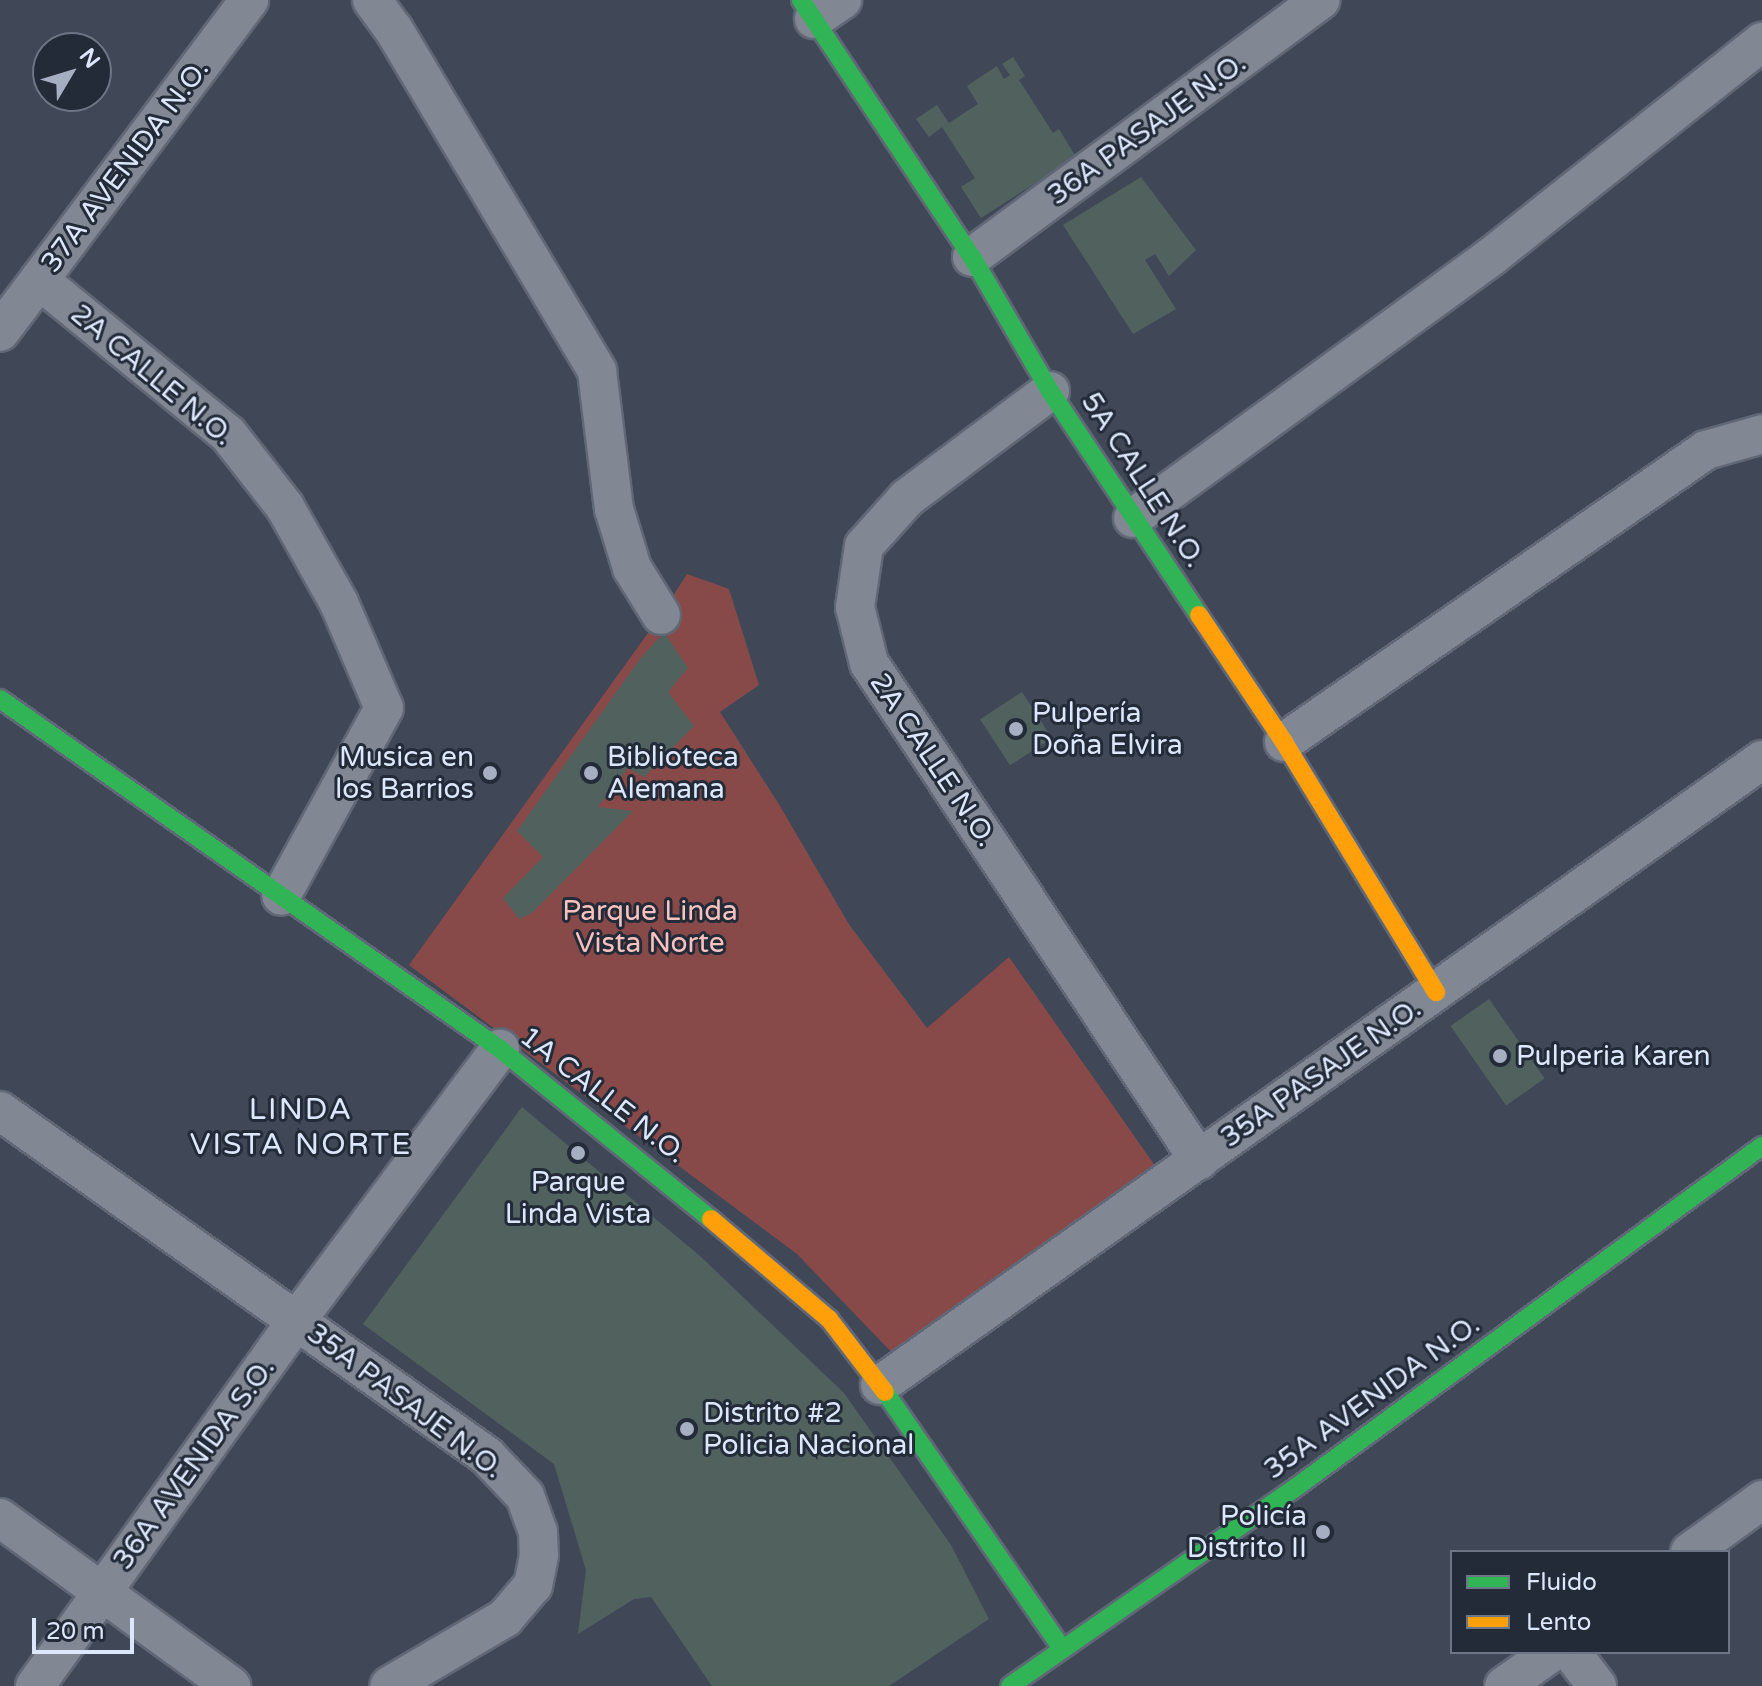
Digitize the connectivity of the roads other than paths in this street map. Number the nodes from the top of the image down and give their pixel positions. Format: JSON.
{"nodes":[{"id":1,"x":249,"y":0,"type":"edge"},
{"id":2,"x":372,"y":0,"type":"edge"},
{"id":3,"x":1321,"y":0,"type":"edge"},
{"id":4,"x":819,"y":6,"type":"edge"},
{"id":5,"x":1762,"y":42,"type":"edge"},
{"id":6,"x":972,"y":257,"type":"junction"},
{"id":7,"x":39,"y":280,"type":"junction"},
{"id":8,"x":0,"y":332,"type":"edge"},
{"id":9,"x":1050,"y":391,"type":"junction"},
{"id":10,"x":1762,"y":434,"type":"edge"},
{"id":11,"x":1133,"y":518,"type":"junction"},
{"id":12,"x":661,"y":615,"type":"dead end"},
{"id":13,"x":0,"y":699,"type":"edge"},
{"id":14,"x":1284,"y":742,"type":"junction"},
{"id":15,"x":1762,"y":760,"type":"edge"},
{"id":16,"x":281,"y":896,"type":"junction"},
{"id":17,"x":1436,"y":992,"type":"junction"},
{"id":18,"x":500,"y":1049,"type":"junction"},
{"id":19,"x":0,"y":1111,"type":"edge"},
{"id":20,"x":1762,"y":1146,"type":"edge"},
{"id":21,"x":1199,"y":1160,"type":"junction"},
{"id":22,"x":297,"y":1320,"type":"junction"},
{"id":23,"x":880,"y":1385,"type":"junction"},
{"id":24,"x":1762,"y":1500,"type":"edge"},
{"id":25,"x":0,"y":1518,"type":"edge"},
{"id":26,"x":1693,"y":1550,"type":"edge"},
{"id":27,"x":102,"y":1592,"type":"junction"},
{"id":28,"x":1061,"y":1647,"type":"junction"},
{"id":29,"x":1549,"y":1654,"type":"edge"},
{"id":30,"x":1573,"y":1654,"type":"edge"},
{"id":31,"x":35,"y":1686,"type":"edge"},
{"id":32,"x":231,"y":1686,"type":"edge"},
{"id":33,"x":389,"y":1686,"type":"edge"},
{"id":34,"x":1010,"y":1686,"type":"edge"},
{"id":35,"x":1504,"y":1686,"type":"edge"},
{"id":36,"x":1597,"y":1686,"type":"edge"}],
"edges":[{"from":1,"to":7,"type":"street","name":"37A AVENIDA N.O."},
{"from":2,"to":12,"type":"street"},
{"from":3,"to":6,"type":"street","name":"36A PASAJE N.O."},
{"from":4,"to":6,"type":"street","name":"5A CALLE N.O."},
{"from":5,"to":11,"type":"street"},
{"from":6,"to":9,"type":"street","name":"5A CALLE N.O."},
{"from":7,"to":8,"type":"street","name":"37A AVENIDA N.O."},
{"from":7,"to":16,"type":"street","name":"2A CALLE N.O."},
{"from":9,"to":11,"type":"street","name":"5A CALLE N.O."},
{"from":9,"to":21,"type":"street","name":"2A CALLE N.O."},
{"from":10,"to":14,"type":"street"},
{"from":11,"to":14,"type":"street","name":"5A CALLE N.O."},
{"from":13,"to":16,"type":"street","name":"1A CALLE N.O."},
{"from":14,"to":17,"type":"street","name":"5A CALLE N.O."},
{"from":15,"to":17,"type":"street","name":"35A PASAJE N.O."},
{"from":16,"to":18,"type":"street","name":"1A CALLE N.O."},
{"from":17,"to":21,"type":"street","name":"35A PASAJE N.O."},
{"from":18,"to":22,"type":"street","name":"36A AVENIDA S.O."},
{"from":18,"to":23,"type":"street","name":"1A CALLE N.O."},
{"from":19,"to":22,"type":"street","name":"35A PASAJE N.O."},
{"from":20,"to":28,"type":"street","name":"35A AVENIDA N.O."},
{"from":21,"to":23,"type":"street","name":"35A PASAJE N.O."},
{"from":22,"to":27,"type":"street","name":"36A AVENIDA S.O."},
{"from":22,"to":33,"type":"street","name":"35A PASAJE N.O."},
{"from":23,"to":28,"type":"street","name":"1A CALLE N.O."},
{"from":24,"to":26,"type":"street"},
{"from":25,"to":27,"type":"street"},
{"from":27,"to":31,"type":"street","name":"36A AVENIDA S.O."},
{"from":27,"to":32,"type":"street"},
{"from":28,"to":34,"type":"street","name":"35A AVENIDA N.O."},
{"from":29,"to":35,"type":"street"},
{"from":30,"to":36,"type":"street"}]}
